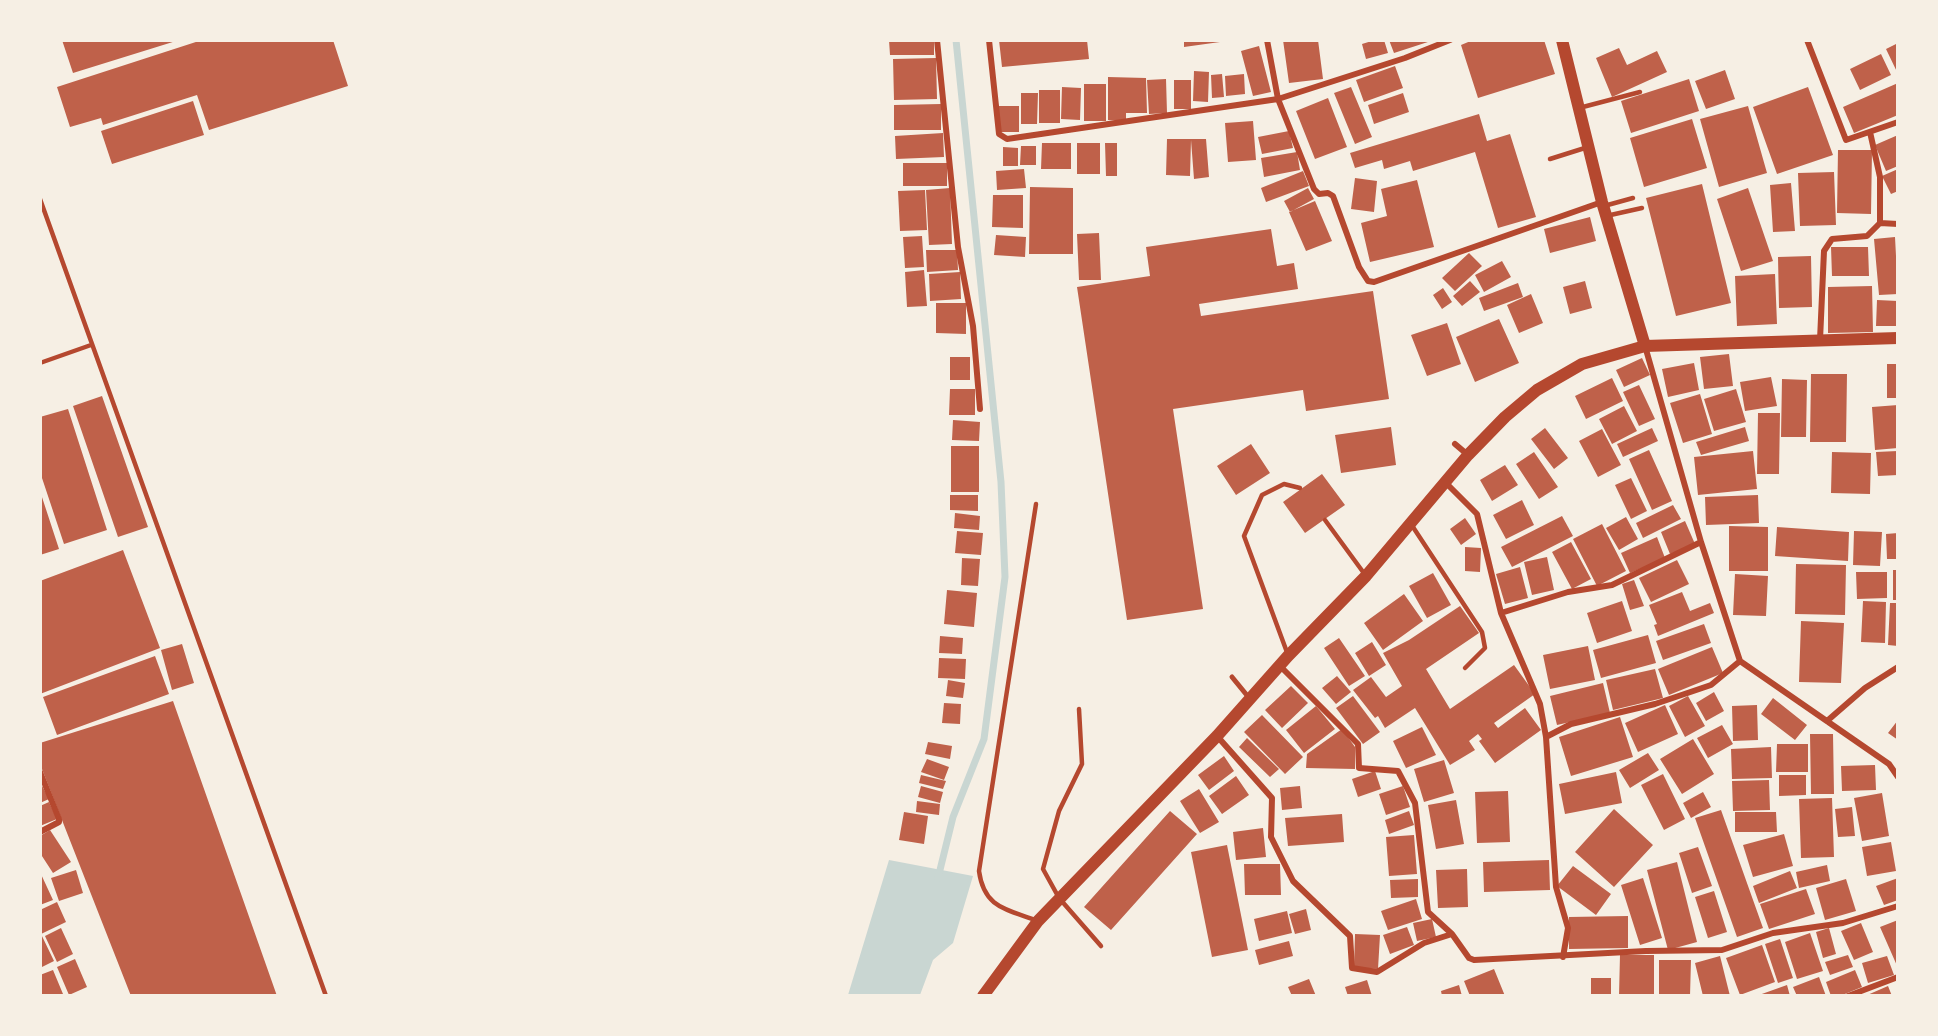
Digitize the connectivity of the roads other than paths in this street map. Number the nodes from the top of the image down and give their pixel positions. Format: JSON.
{"nodes":[{"id":1,"x":937,"y":40,"type":"edge"},
{"id":2,"x":989,"y":40,"type":"edge"},
{"id":3,"x":1267,"y":40,"type":"edge"},
{"id":4,"x":1450,"y":40,"type":"edge"},
{"id":5,"x":1562,"y":40,"type":"edge"},
{"id":6,"x":1807,"y":40,"type":"edge"},
{"id":7,"x":1640,"y":92,"type":"dead end"},
{"id":8,"x":1278,"y":99,"type":"junction"},
{"id":9,"x":1579,"y":108,"type":"junction"},
{"id":10,"x":1898,"y":122,"type":"edge"},
{"id":11,"x":1870,"y":132,"type":"junction"},
{"id":12,"x":1588,"y":147,"type":"junction"},
{"id":13,"x":1550,"y":159,"type":"dead end"},
{"id":14,"x":1633,"y":198,"type":"dead end"},
{"id":15,"x":40,"y":199,"type":"edge"},
{"id":16,"x":1604,"y":208,"type":"junction"},
{"id":17,"x":1642,"y":208,"type":"dead end"},
{"id":18,"x":1880,"y":223,"type":"junction"},
{"id":19,"x":1898,"y":224,"type":"edge"},
{"id":20,"x":1898,"y":338,"type":"edge"},
{"id":21,"x":1820,"y":340,"type":"junction"},
{"id":22,"x":91,"y":345,"type":"junction"},
{"id":23,"x":1645,"y":346,"type":"junction"},
{"id":24,"x":40,"y":363,"type":"edge"},
{"id":25,"x":980,"y":409,"type":"dead end"},
{"id":26,"x":1455,"y":444,"type":"dead end"},
{"id":27,"x":1468,"y":455,"type":"junction"},
{"id":28,"x":1445,"y":482,"type":"junction"},
{"id":29,"x":1300,"y":488,"type":"dead end"},
{"id":30,"x":1036,"y":504,"type":"dead end"},
{"id":31,"x":1326,"y":519,"type":"dead end"},
{"id":32,"x":1410,"y":523,"type":"junction"},
{"id":33,"x":1701,"y":542,"type":"junction"},
{"id":34,"x":1366,"y":576,"type":"junction"},
{"id":35,"x":1501,"y":613,"type":"junction"},
{"id":36,"x":1284,"y":656,"type":"junction"},
{"id":37,"x":1740,"y":661,"type":"junction"},
{"id":38,"x":1898,"y":667,"type":"edge"},
{"id":39,"x":1465,"y":668,"type":"dead end"},
{"id":40,"x":1234,"y":680,"type":"dead end"},
{"id":41,"x":1250,"y":699,"type":"junction"},
{"id":42,"x":1079,"y":709,"type":"dead end"},
{"id":43,"x":1827,"y":721,"type":"junction"},
{"id":44,"x":1217,"y":736,"type":"junction"},
{"id":45,"x":1546,"y":737,"type":"junction"},
{"id":46,"x":40,"y":772,"type":"edge"},
{"id":47,"x":1898,"y":777,"type":"edge"},
{"id":48,"x":40,"y":832,"type":"edge"},
{"id":49,"x":1059,"y":898,"type":"junction"},
{"id":50,"x":1898,"y":906,"type":"edge"},
{"id":51,"x":1038,"y":921,"type":"junction"},
{"id":52,"x":1452,"y":934,"type":"junction"},
{"id":53,"x":1101,"y":946,"type":"dead end"},
{"id":54,"x":1563,"y":957,"type":"junction"},
{"id":55,"x":1898,"y":977,"type":"edge"},
{"id":56,"x":326,"y":996,"type":"edge"},
{"id":57,"x":983,"y":996,"type":"edge"},
{"id":58,"x":1848,"y":996,"type":"edge"}],
"edges":[{"from":1,"to":25,"type":"street"},
{"from":2,"to":8,"type":"street"},
{"from":3,"to":8,"type":"street"},
{"from":4,"to":8,"type":"street"},
{"from":5,"to":9,"type":"main road"},
{"from":6,"to":11,"type":"street"},
{"from":7,"to":9,"type":"lane"},
{"from":8,"to":16,"type":"street"},
{"from":9,"to":12,"type":"main road"},
{"from":10,"to":11,"type":"street"},
{"from":11,"to":18,"type":"street"},
{"from":12,"to":13,"type":"lane"},
{"from":12,"to":16,"type":"main road"},
{"from":14,"to":16,"type":"lane"},
{"from":15,"to":22,"type":"lane"},
{"from":16,"to":17,"type":"lane"},
{"from":16,"to":23,"type":"main road"},
{"from":18,"to":19,"type":"street"},
{"from":18,"to":21,"type":"street"},
{"from":20,"to":21,"type":"main road"},
{"from":21,"to":23,"type":"main road"},
{"from":22,"to":24,"type":"lane"},
{"from":22,"to":56,"type":"lane"},
{"from":23,"to":27,"type":"main road"},
{"from":23,"to":33,"type":"street"},
{"from":26,"to":27,"type":"street"},
{"from":27,"to":28,"type":"main road"},
{"from":28,"to":32,"type":"main road"},
{"from":28,"to":35,"type":"street"},
{"from":29,"to":36,"type":"lane"},
{"from":30,"to":51,"type":"lane"},
{"from":31,"to":34,"type":"lane"},
{"from":32,"to":34,"type":"main road"},
{"from":32,"to":39,"type":"lane"},
{"from":33,"to":35,"type":"street"},
{"from":33,"to":37,"type":"street"},
{"from":34,"to":36,"type":"main road"},
{"from":35,"to":45,"type":"street"},
{"from":36,"to":41,"type":"main road"},
{"from":36,"to":52,"type":"street"},
{"from":37,"to":43,"type":"street"},
{"from":37,"to":45,"type":"street"},
{"from":38,"to":43,"type":"street"},
{"from":40,"to":41,"type":"street"},
{"from":41,"to":44,"type":"main road"},
{"from":42,"to":49,"type":"lane"},
{"from":43,"to":47,"type":"street"},
{"from":44,"to":49,"type":"main road"},
{"from":44,"to":52,"type":"street"},
{"from":45,"to":54,"type":"street"},
{"from":46,"to":48,"type":"street"},
{"from":49,"to":51,"type":"main road"},
{"from":49,"to":53,"type":"lane"},
{"from":50,"to":54,"type":"street"},
{"from":51,"to":57,"type":"main road"},
{"from":52,"to":54,"type":"street"},
{"from":55,"to":58,"type":"street"}]}
